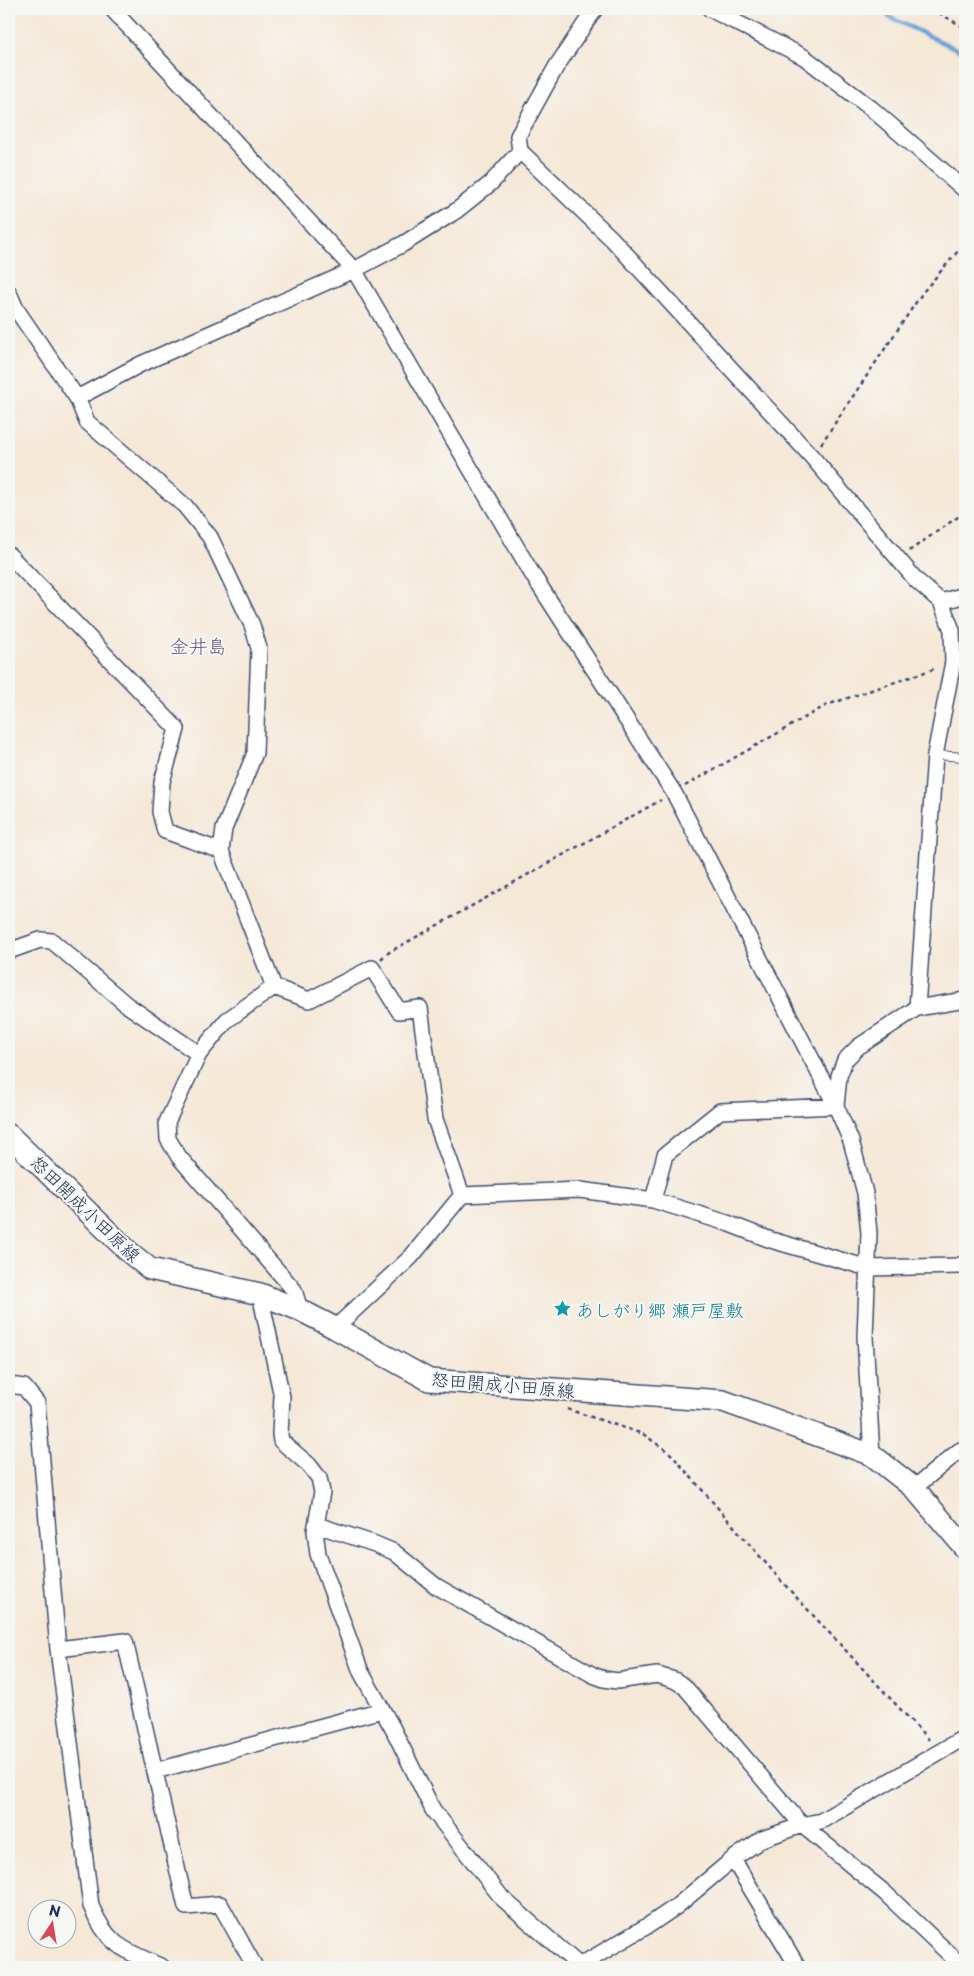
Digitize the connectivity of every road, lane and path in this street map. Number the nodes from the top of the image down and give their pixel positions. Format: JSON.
{"nodes":[{"id":1,"x":112,"y":9,"type":"edge"},
{"id":2,"x":595,"y":9,"type":"edge"},
{"id":3,"x":710,"y":9,"type":"edge"},
{"id":4,"x":932,"y":9,"type":"edge"},
{"id":5,"x":965,"y":28,"type":"edge"},
{"id":6,"x":520,"y":151,"type":"junction"},
{"id":7,"x":965,"y":190,"type":"edge"},
{"id":8,"x":965,"y":243,"type":"edge"},
{"id":9,"x":354,"y":270,"type":"junction"},
{"id":10,"x":9,"y":293,"type":"edge"},
{"id":11,"x":77,"y":398,"type":"junction"},
{"id":12,"x":812,"y":457,"type":"junction"},
{"id":13,"x":965,"y":512,"type":"edge"},
{"id":14,"x":9,"y":555,"type":"edge"},
{"id":15,"x":898,"y":558,"type":"junction"},
{"id":16,"x":965,"y":595,"type":"edge"},
{"id":17,"x":941,"y":602,"type":"junction"},
{"id":18,"x":953,"y":662,"type":"junction"},
{"id":19,"x":935,"y":755,"type":"junction"},
{"id":20,"x":965,"y":757,"type":"edge"},
{"id":21,"x":674,"y":793,"type":"junction"},
{"id":22,"x":221,"y":851,"type":"junction"},
{"id":23,"x":9,"y":951,"type":"edge"},
{"id":24,"x":372,"y":968,"type":"junction"},
{"id":25,"x":274,"y":986,"type":"junction"},
{"id":26,"x":965,"y":1000,"type":"edge"},
{"id":27,"x":917,"y":1008,"type":"junction"},
{"id":28,"x":199,"y":1054,"type":"junction"},
{"id":29,"x":836,"y":1106,"type":"junction"},
{"id":30,"x":9,"y":1135,"type":"edge"},
{"id":31,"x":462,"y":1195,"type":"junction"},
{"id":32,"x":653,"y":1200,"type":"junction"},
{"id":33,"x":965,"y":1263,"type":"edge"},
{"id":34,"x":868,"y":1268,"type":"junction"},
{"id":35,"x":260,"y":1294,"type":"junction"},
{"id":36,"x":300,"y":1310,"type":"junction"},
{"id":37,"x":335,"y":1328,"type":"junction"},
{"id":38,"x":9,"y":1385,"type":"edge"},
{"id":39,"x":564,"y":1408,"type":"dead end"},
{"id":40,"x":965,"y":1448,"type":"edge"},
{"id":41,"x":872,"y":1456,"type":"junction"},
{"id":42,"x":914,"y":1488,"type":"junction"},
{"id":43,"x":317,"y":1525,"type":"junction"},
{"id":44,"x":965,"y":1548,"type":"edge"},
{"id":45,"x":58,"y":1650,"type":"junction"},
{"id":46,"x":382,"y":1710,"type":"junction"},
{"id":47,"x":965,"y":1737,"type":"edge"},
{"id":48,"x":940,"y":1752,"type":"junction"},
{"id":49,"x":155,"y":1771,"type":"junction"},
{"id":50,"x":802,"y":1825,"type":"junction"},
{"id":51,"x":733,"y":1859,"type":"junction"},
{"id":52,"x":579,"y":1966,"type":"edge"},
{"id":53,"x":162,"y":1967,"type":"edge"},
{"id":54,"x":255,"y":1967,"type":"edge"},
{"id":55,"x":798,"y":1967,"type":"edge"},
{"id":56,"x":963,"y":1967,"type":"edge"}],
"edges":[{"from":1,"to":9,"type":"street"},
{"from":2,"to":6,"type":"street"},
{"from":3,"to":7,"type":"street"},
{"from":4,"to":5,"type":"path"},
{"from":6,"to":9,"type":"street"},
{"from":6,"to":12,"type":"street"},
{"from":8,"to":12,"type":"path"},
{"from":9,"to":11,"type":"street"},
{"from":9,"to":21,"type":"street"},
{"from":10,"to":11,"type":"street"},
{"from":11,"to":22,"type":"street"},
{"from":12,"to":15,"type":"street"},
{"from":13,"to":15,"type":"path"},
{"from":14,"to":22,"type":"street"},
{"from":15,"to":17,"type":"street"},
{"from":16,"to":17,"type":"street"},
{"from":17,"to":18,"type":"street"},
{"from":18,"to":19,"type":"street"},
{"from":18,"to":21,"type":"path"},
{"from":19,"to":20,"type":"lane"},
{"from":19,"to":27,"type":"street"},
{"from":21,"to":24,"type":"path"},
{"from":21,"to":29,"type":"street"},
{"from":22,"to":25,"type":"street"},
{"from":23,"to":28,"type":"street"},
{"from":24,"to":25,"type":"street"},
{"from":24,"to":31,"type":"street"},
{"from":25,"to":28,"type":"street"},
{"from":26,"to":27,"type":"street"},
{"from":27,"to":29,"type":"street"},
{"from":28,"to":36,"type":"street"},
{"from":29,"to":32,"type":"street"},
{"from":29,"to":34,"type":"street"},
{"from":30,"to":35,"type":"main road","name":"怒田開成小田原線"},
{"from":31,"to":32,"type":"street"},
{"from":31,"to":37,"type":"street"},
{"from":32,"to":34,"type":"street"},
{"from":33,"to":34,"type":"street"},
{"from":34,"to":41,"type":"street"},
{"from":35,"to":36,"type":"main road","name":"怒田開成小田原線"},
{"from":35,"to":43,"type":"street"},
{"from":36,"to":37,"type":"main road","name":"怒田開成小田原線"},
{"from":37,"to":41,"type":"main road","name":"怒田開成小田原線"},
{"from":38,"to":45,"type":"street"},
{"from":39,"to":48,"type":"path"},
{"from":40,"to":42,"type":"street"},
{"from":41,"to":42,"type":"main road","name":"怒田開成小田原線"},
{"from":42,"to":44,"type":"main road","name":"怒田開成小田原線"},
{"from":43,"to":46,"type":"street"},
{"from":43,"to":50,"type":"street"},
{"from":45,"to":49,"type":"street"},
{"from":45,"to":53,"type":"street"},
{"from":46,"to":49,"type":"street"},
{"from":46,"to":52,"type":"street"},
{"from":47,"to":48,"type":"street"},
{"from":48,"to":50,"type":"street"},
{"from":49,"to":54,"type":"street"},
{"from":50,"to":51,"type":"street"},
{"from":50,"to":56,"type":"street"},
{"from":51,"to":52,"type":"street"},
{"from":51,"to":55,"type":"street"}]}
